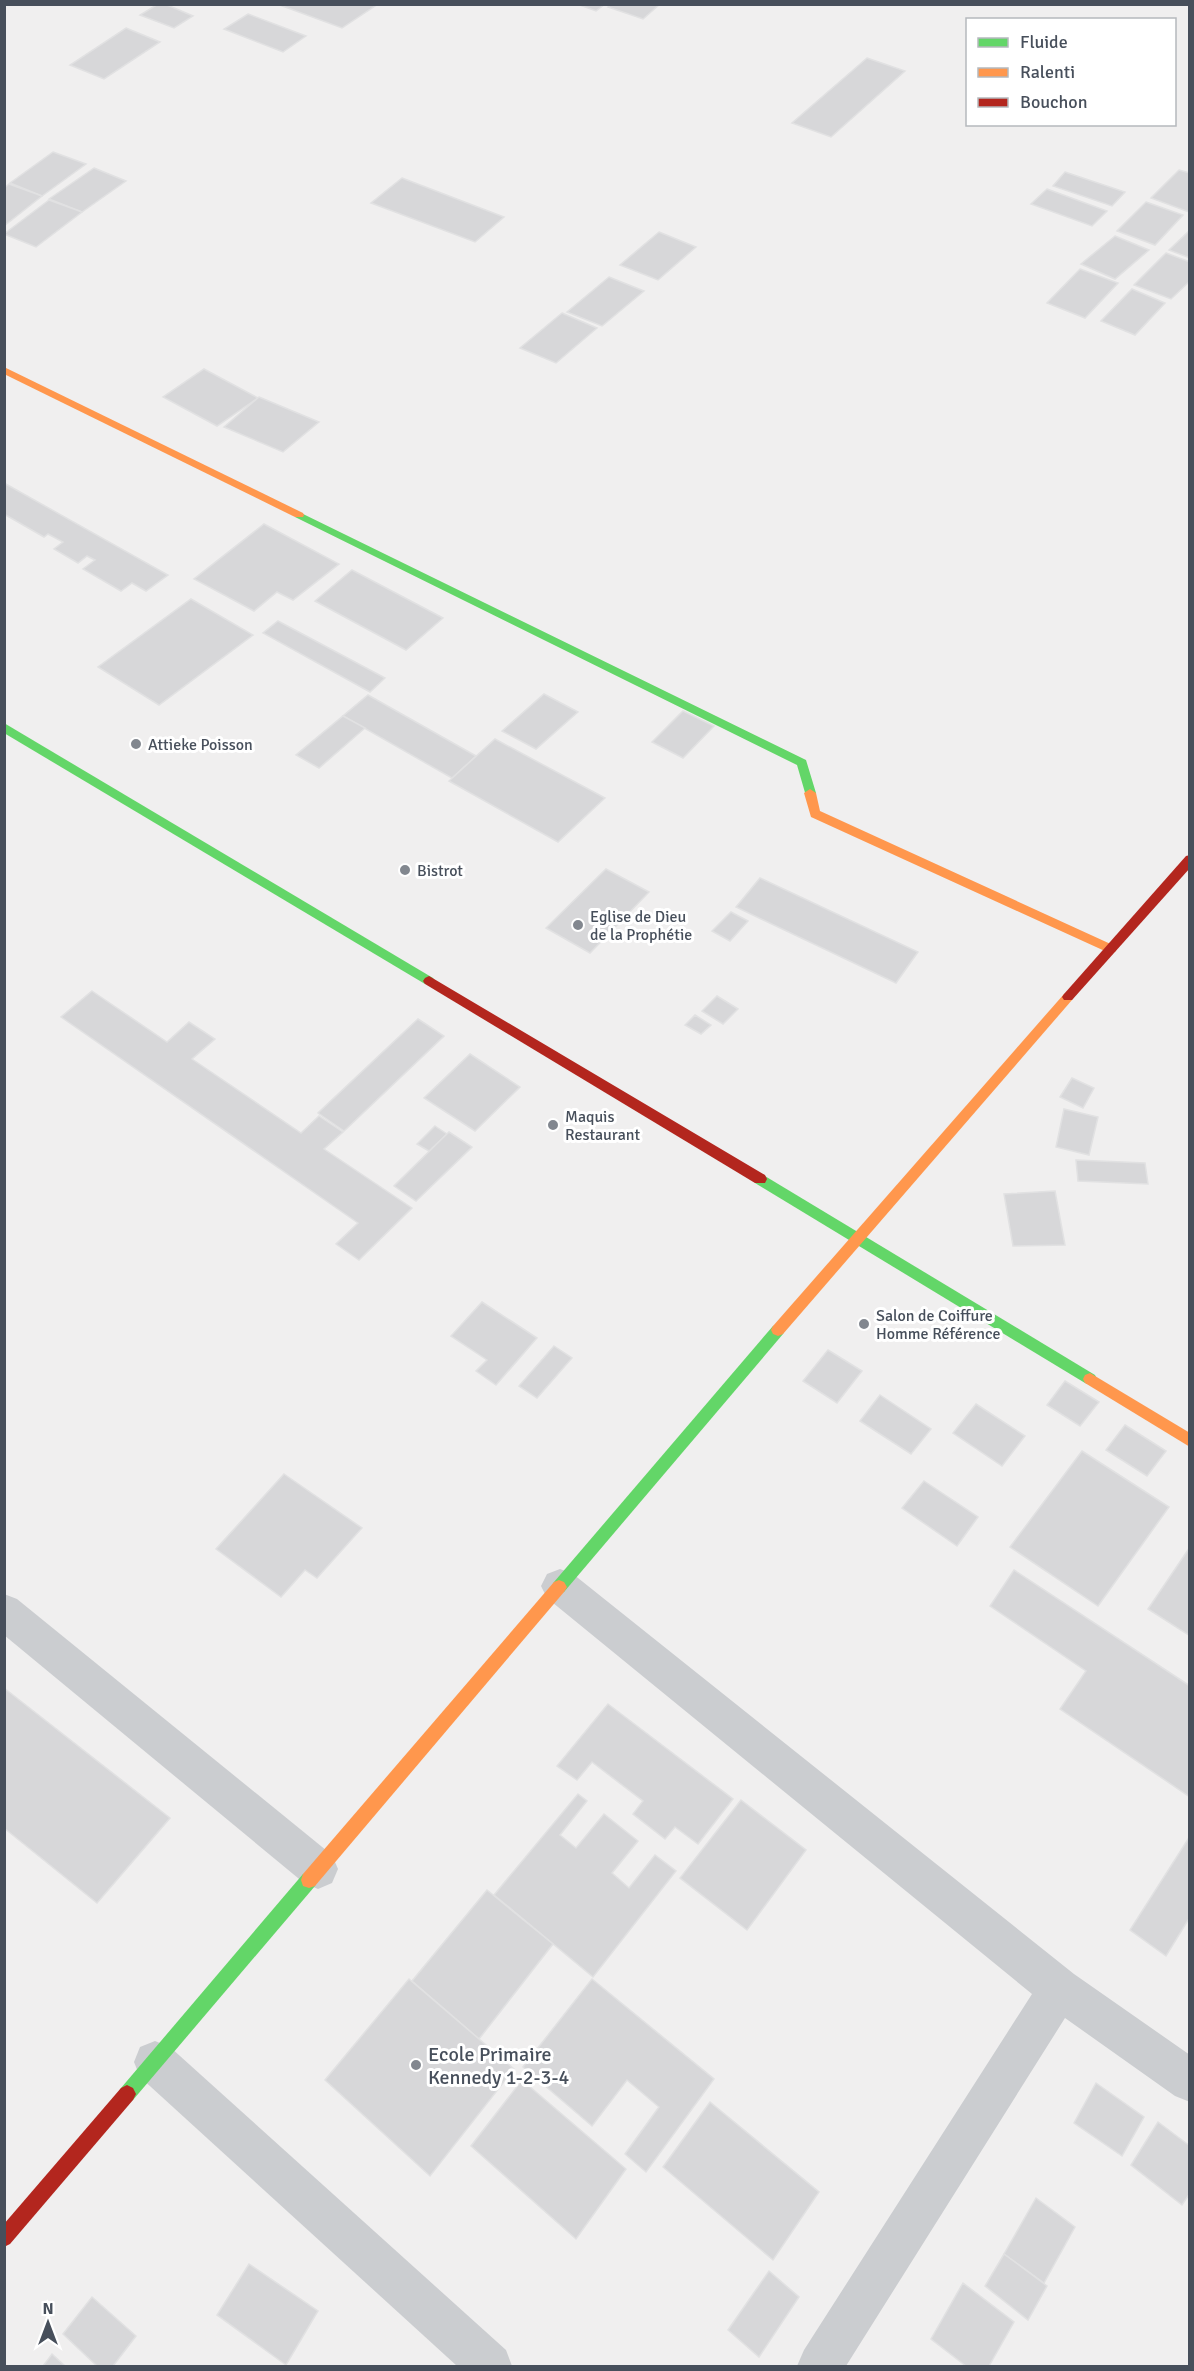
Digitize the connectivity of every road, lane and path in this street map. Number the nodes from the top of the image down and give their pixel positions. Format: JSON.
{"nodes":[{"id":1,"x":4,"y":370,"type":"edge"},
{"id":2,"x":4,"y":728,"type":"edge"},
{"id":3,"x":1190,"y":859,"type":"edge"},
{"id":4,"x":1111,"y":949,"type":"junction"},
{"id":5,"x":858,"y":1237,"type":"junction"},
{"id":6,"x":1190,"y":1441,"type":"edge"},
{"id":7,"x":560,"y":1586,"type":"junction"},
{"id":8,"x":4,"y":1611,"type":"edge"},
{"id":9,"x":318,"y":1869,"type":"junction"},
{"id":10,"x":1059,"y":1989,"type":"junction"},
{"id":11,"x":154,"y":2062,"type":"junction"},
{"id":12,"x":1190,"y":2081,"type":"edge"},
{"id":13,"x":4,"y":2238,"type":"edge"},
{"id":14,"x":490,"y":2367,"type":"edge"},
{"id":15,"x":820,"y":2367,"type":"edge"}],
"edges":[{"from":1,"to":4,"type":"street"},
{"from":2,"to":5,"type":"street"},
{"from":3,"to":4,"type":"street"},
{"from":4,"to":5,"type":"street"},
{"from":5,"to":6,"type":"street"},
{"from":5,"to":7,"type":"street"},
{"from":7,"to":9,"type":"street"},
{"from":7,"to":10,"type":"street"},
{"from":8,"to":9,"type":"street"},
{"from":9,"to":11,"type":"street"},
{"from":10,"to":12,"type":"street"},
{"from":10,"to":15,"type":"street"},
{"from":11,"to":13,"type":"street"},
{"from":11,"to":14,"type":"street"}]}
